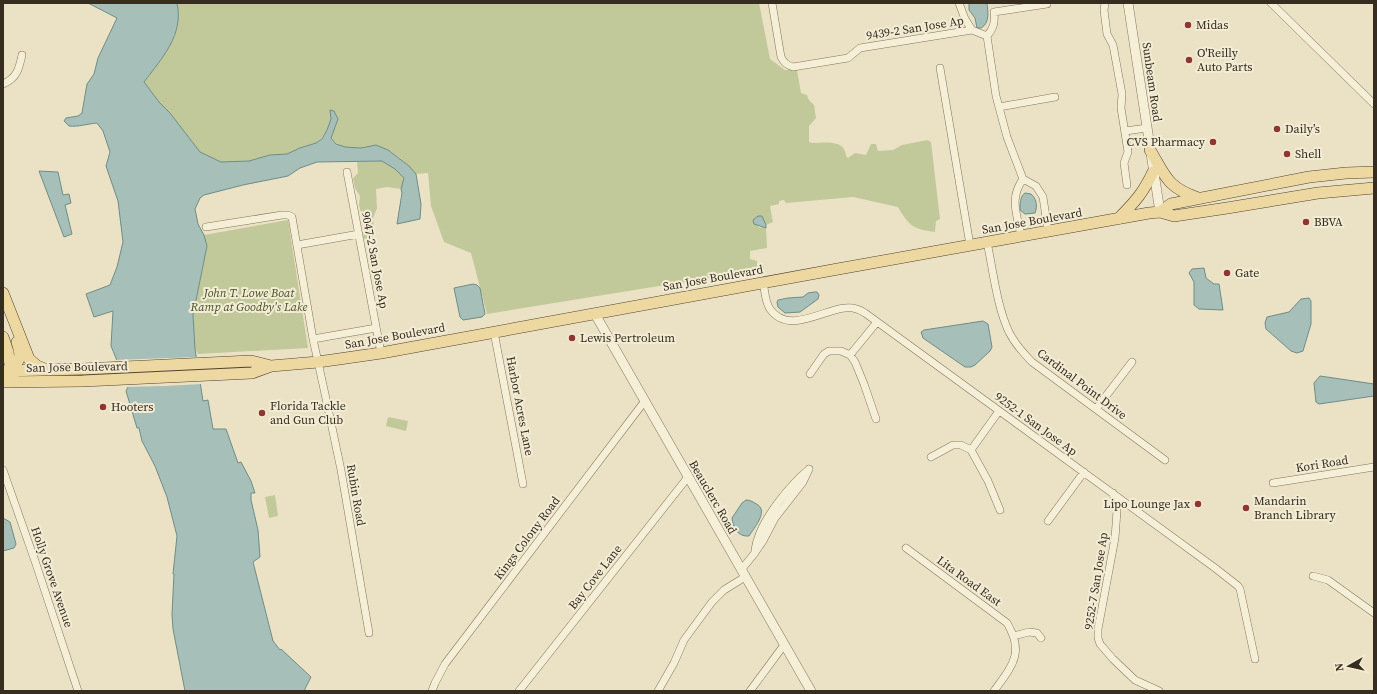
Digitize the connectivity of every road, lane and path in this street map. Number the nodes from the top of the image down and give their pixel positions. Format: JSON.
{"nodes":[{"id":1,"x":772,"y":3,"type":"edge"},
{"id":2,"x":959,"y":3,"type":"edge"},
{"id":3,"x":1105,"y":3,"type":"edge"},
{"id":4,"x":1128,"y":3,"type":"edge"},
{"id":5,"x":1271,"y":3,"type":"edge"},
{"id":6,"x":1047,"y":4,"type":"edge"},
{"id":7,"x":972,"y":30,"type":"junction"},
{"id":8,"x":986,"y":36,"type":"junction"},
{"id":9,"x":22,"y":55,"type":"dead end"},
{"id":10,"x":940,"y":68,"type":"dead end"},
{"id":11,"x":3,"y":84,"type":"edge"},
{"id":12,"x":1056,"y":97,"type":"dead end"},
{"id":13,"x":1374,"y":104,"type":"edge"},
{"id":14,"x":999,"y":107,"type":"junction"},
{"id":15,"x":1147,"y":128,"type":"junction"},
{"id":16,"x":1125,"y":131,"type":"junction"},
{"id":17,"x":1150,"y":150,"type":"junction"},
{"id":18,"x":347,"y":172,"type":"dead end"},
{"id":19,"x":1153,"y":172,"type":"junction"},
{"id":20,"x":1374,"y":172,"type":"edge"},
{"id":21,"x":1023,"y":179,"type":"junction"},
{"id":22,"x":1127,"y":185,"type":"dead end"},
{"id":23,"x":1374,"y":188,"type":"edge"},
{"id":24,"x":1198,"y":198,"type":"junction"},
{"id":25,"x":1160,"y":212,"type":"junction"},
{"id":26,"x":1118,"y":219,"type":"junction"},
{"id":27,"x":206,"y":227,"type":"dead end"},
{"id":28,"x":1048,"y":231,"type":"junction"},
{"id":29,"x":359,"y":234,"type":"junction"},
{"id":30,"x":1021,"y":236,"type":"junction"},
{"id":31,"x":987,"y":242,"type":"junction"},
{"id":32,"x":297,"y":245,"type":"junction"},
{"id":33,"x":970,"y":245,"type":"junction"},
{"id":34,"x":763,"y":282,"type":"junction"},
{"id":35,"x":3,"y":293,"type":"edge"},
{"id":36,"x":3,"y":298,"type":"edge"},
{"id":37,"x":595,"y":314,"type":"junction"},
{"id":38,"x":876,"y":322,"type":"junction"},
{"id":39,"x":376,"y":328,"type":"junction"},
{"id":40,"x":494,"y":332,"type":"junction"},
{"id":41,"x":3,"y":337,"type":"edge"},
{"id":42,"x":312,"y":339,"type":"junction"},
{"id":43,"x":381,"y":353,"type":"junction"},
{"id":44,"x":850,"y":355,"type":"junction"},
{"id":45,"x":318,"y":362,"type":"junction"},
{"id":46,"x":1132,"y":362,"type":"dead end"},
{"id":47,"x":271,"y":366,"type":"junction"},
{"id":48,"x":48,"y":370,"type":"junction"},
{"id":49,"x":7,"y":371,"type":"edge"},
{"id":50,"x":810,"y":374,"type":"dead end"},
{"id":51,"x":3,"y":381,"type":"edge"},
{"id":52,"x":16,"y":382,"type":"junction"},
{"id":53,"x":644,"y":402,"type":"junction"},
{"id":54,"x":1096,"y":409,"type":"junction"},
{"id":55,"x":1000,"y":411,"type":"junction"},
{"id":56,"x":876,"y":419,"type":"dead end"},
{"id":57,"x":971,"y":450,"type":"junction"},
{"id":58,"x":931,"y":457,"type":"dead end"},
{"id":59,"x":1165,"y":460,"type":"dead end"},
{"id":60,"x":1374,"y":466,"type":"edge"},
{"id":61,"x":1084,"y":472,"type":"junction"},
{"id":62,"x":4,"y":475,"type":"edge"},
{"id":63,"x":688,"y":477,"type":"junction"},
{"id":64,"x":1273,"y":483,"type":"dead end"},
{"id":65,"x":523,"y":484,"type":"dead end"},
{"id":66,"x":1113,"y":493,"type":"junction"},
{"id":67,"x":780,"y":507,"type":"junction"},
{"id":68,"x":1000,"y":510,"type":"dead end"},
{"id":69,"x":1048,"y":521,"type":"dead end"},
{"id":70,"x":906,"y":548,"type":"dead end"},
{"id":71,"x":743,"y":573,"type":"junction"},
{"id":72,"x":1314,"y":576,"type":"dead end"},
{"id":73,"x":1374,"y":613,"type":"edge"},
{"id":74,"x":369,"y":633,"type":"dead end"},
{"id":75,"x":1014,"y":636,"type":"junction"},
{"id":76,"x":1041,"y":638,"type":"dead end"},
{"id":77,"x":784,"y":645,"type":"junction"},
{"id":78,"x":1255,"y":659,"type":"dead end"},
{"id":79,"x":78,"y":691,"type":"edge"},
{"id":80,"x":432,"y":691,"type":"edge"},
{"id":81,"x":519,"y":691,"type":"edge"},
{"id":82,"x":658,"y":691,"type":"edge"},
{"id":83,"x":750,"y":691,"type":"edge"},
{"id":84,"x":811,"y":691,"type":"edge"},
{"id":85,"x":994,"y":691,"type":"edge"},
{"id":86,"x":1159,"y":691,"type":"edge"}],
"edges":[{"from":1,"to":7,"type":"street","name":"9439-2 San Jose Ap"},
{"from":2,"to":7,"type":"street"},
{"from":3,"to":16,"type":"street"},
{"from":4,"to":15,"type":"street","name":"Sunbeam Road"},
{"from":5,"to":13,"type":"street"},
{"from":6,"to":8,"type":"street"},
{"from":7,"to":8,"type":"street"},
{"from":8,"to":14,"type":"street"},
{"from":9,"to":11,"type":"street"},
{"from":10,"to":33,"type":"street"},
{"from":12,"to":14,"type":"street"},
{"from":14,"to":21,"type":"street"},
{"from":15,"to":16,"type":"street"},
{"from":15,"to":17,"type":"street","name":"Sunbeam Road"},
{"from":16,"to":22,"type":"street"},
{"from":17,"to":19,"type":"street","name":"Sunbeam Road"},
{"from":17,"to":24,"type":"main road"},
{"from":18,"to":29,"type":"street","name":"9047-2 San Jose Ap"},
{"from":19,"to":25,"type":"street","name":"Sunbeam Road"},
{"from":19,"to":26,"type":"main road"},
{"from":20,"to":24,"type":"main road","name":"San Jose Boulevard"},
{"from":21,"to":28,"type":"street"},
{"from":21,"to":30,"type":"street"},
{"from":23,"to":25,"type":"main road","name":"San Jose Boulevard"},
{"from":24,"to":25,"type":"main road","name":"San Jose Boulevard"},
{"from":25,"to":26,"type":"main road","name":"San Jose Boulevard"},
{"from":26,"to":28,"type":"main road","name":"San Jose Boulevard"},
{"from":27,"to":32,"type":"street","name":"Rubin Road"},
{"from":28,"to":30,"type":"main road","name":"San Jose Boulevard"},
{"from":29,"to":32,"type":"street"},
{"from":29,"to":39,"type":"street","name":"9047-2 San Jose Ap"},
{"from":30,"to":31,"type":"main road","name":"San Jose Boulevard"},
{"from":31,"to":33,"type":"main road","name":"San Jose Boulevard"},
{"from":31,"to":54,"type":"street","name":"Cardinal Point Drive"},
{"from":32,"to":42,"type":"street","name":"Rubin Road"},
{"from":33,"to":34,"type":"main road","name":"San Jose Boulevard"},
{"from":34,"to":37,"type":"main road","name":"San Jose Boulevard"},
{"from":34,"to":38,"type":"street","name":"9252-1 San Jose Ap"},
{"from":35,"to":48,"type":"main road"},
{"from":36,"to":49,"type":"main road"},
{"from":37,"to":40,"type":"main road","name":"San Jose Boulevard"},
{"from":37,"to":53,"type":"street","name":"Beauclerc Road"},
{"from":38,"to":44,"type":"street"},
{"from":38,"to":55,"type":"street","name":"9252-1 San Jose Ap"},
{"from":39,"to":42,"type":"street"},
{"from":39,"to":43,"type":"street","name":"9047-2 San Jose Ap"},
{"from":40,"to":43,"type":"main road","name":"San Jose Boulevard"},
{"from":40,"to":65,"type":"street","name":"Harbor Acres Lane"},
{"from":41,"to":49,"type":"main road"},
{"from":42,"to":45,"type":"street","name":"Rubin Road"},
{"from":43,"to":45,"type":"main road","name":"San Jose Boulevard"},
{"from":44,"to":50,"type":"street"},
{"from":44,"to":56,"type":"street"},
{"from":45,"to":47,"type":"main road","name":"San Jose Boulevard"},
{"from":45,"to":74,"type":"street","name":"Rubin Road"},
{"from":46,"to":54,"type":"street"},
{"from":47,"to":48,"type":"main road","name":"San Jose Boulevard"},
{"from":47,"to":52,"type":"main road","name":"San Jose Boulevard"},
{"from":48,"to":49,"type":"main road","name":"San Jose Boulevard"},
{"from":49,"to":51,"type":"main road"},
{"from":49,"to":52,"type":"main road"},
{"from":51,"to":52,"type":"main road","name":"San Jose Boulevard"},
{"from":53,"to":63,"type":"street","name":"Beauclerc Road"},
{"from":53,"to":80,"type":"street","name":"Kings Colony Road"},
{"from":54,"to":59,"type":"street","name":"Cardinal Point Drive"},
{"from":55,"to":57,"type":"street"},
{"from":55,"to":61,"type":"street","name":"9252-1 San Jose Ap"},
{"from":57,"to":58,"type":"street"},
{"from":57,"to":68,"type":"street"},
{"from":60,"to":64,"type":"street","name":"Kori Road"},
{"from":61,"to":66,"type":"street","name":"9252-1 San Jose Ap"},
{"from":61,"to":69,"type":"street"},
{"from":62,"to":79,"type":"street","name":"Holly Grove Avenue"},
{"from":63,"to":71,"type":"street","name":"Beauclerc Road"},
{"from":63,"to":81,"type":"street","name":"Bay Cove Lane"},
{"from":66,"to":78,"type":"street","name":"9252-1 San Jose Ap"},
{"from":66,"to":86,"type":"street","name":"9252-7 San Jose Ap"},
{"from":67,"to":67,"type":"street"},
{"from":67,"to":71,"type":"street"},
{"from":70,"to":75,"type":"street","name":"Lita Road East"},
{"from":71,"to":77,"type":"street","name":"Beauclerc Road"},
{"from":71,"to":82,"type":"street"},
{"from":72,"to":73,"type":"street"},
{"from":75,"to":76,"type":"street"},
{"from":75,"to":85,"type":"street"},
{"from":77,"to":83,"type":"street"},
{"from":77,"to":84,"type":"street","name":"Beauclerc Road"}]}
